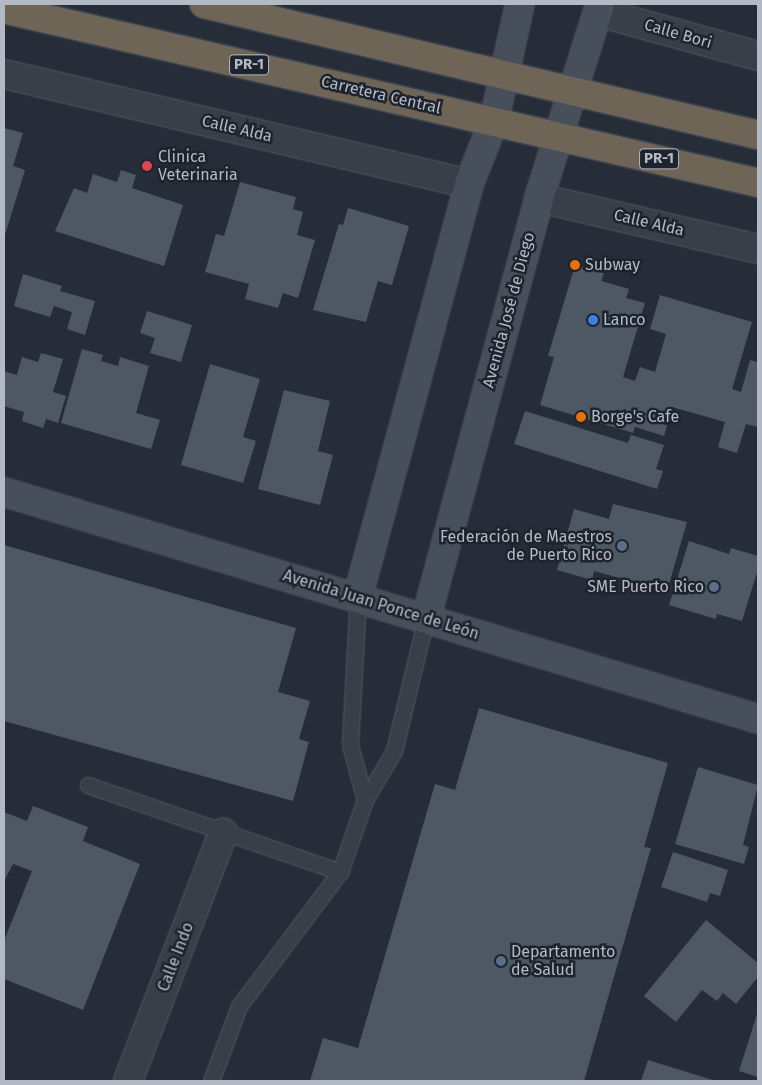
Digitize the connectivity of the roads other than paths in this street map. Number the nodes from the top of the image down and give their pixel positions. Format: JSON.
{"nodes":[{"id":1,"x":204,"y":4,"type":"edge"},
{"id":2,"x":520,"y":4,"type":"edge"},
{"id":3,"x":599,"y":8,"type":"edge"},
{"id":4,"x":4,"y":9,"type":"edge"},
{"id":5,"x":758,"y":56,"type":"edge"},
{"id":6,"x":4,"y":74,"type":"edge"},
{"id":7,"x":506,"y":76,"type":"junction"},
{"id":8,"x":572,"y":92,"type":"junction"},
{"id":9,"x":494,"y":121,"type":"junction"},
{"id":10,"x":758,"y":135,"type":"edge"},
{"id":11,"x":560,"y":136,"type":"junction"},
{"id":12,"x":758,"y":183,"type":"edge"},
{"id":13,"x":469,"y":184,"type":"junction"},
{"id":14,"x":539,"y":198,"type":"junction"},
{"id":15,"x":758,"y":249,"type":"edge"},
{"id":16,"x":4,"y":492,"type":"edge"},
{"id":17,"x":358,"y":596,"type":"junction"},
{"id":18,"x":426,"y":618,"type":"junction"},
{"id":19,"x":758,"y":719,"type":"edge"},
{"id":20,"x":88,"y":785,"type":"dead end"},
{"id":21,"x":364,"y":800,"type":"junction"},
{"id":22,"x":223,"y":833,"type":"junction"},
{"id":23,"x":340,"y":872,"type":"junction"},
{"id":24,"x":128,"y":1081,"type":"edge"},
{"id":25,"x":211,"y":1081,"type":"edge"}],
"edges":[{"from":1,"to":7,"type":"highway"},
{"from":2,"to":7,"type":"street"},
{"from":3,"to":5,"type":"street","name":"Calle Bori"},
{"from":3,"to":8,"type":"street","name":"Avenida José de Diego"},
{"from":4,"to":9,"type":"highway","name":"Carretera Central","number":"PR-1"},
{"from":6,"to":13,"type":"street","name":"Calle Alda"},
{"from":7,"to":8,"type":"highway"},
{"from":7,"to":9,"type":"street"},
{"from":8,"to":10,"type":"highway"},
{"from":8,"to":11,"type":"street","name":"Avenida José de Diego"},
{"from":9,"to":11,"type":"highway","name":"Carretera Central","number":"PR-1"},
{"from":9,"to":13,"type":"street"},
{"from":11,"to":12,"type":"highway","name":"Carretera Central","number":"PR-1"},
{"from":11,"to":14,"type":"street","name":"Avenida José de Diego"},
{"from":13,"to":17,"type":"street"},
{"from":14,"to":15,"type":"street","name":"Calle Alda"},
{"from":14,"to":18,"type":"street","name":"Avenida José de Diego"},
{"from":16,"to":17,"type":"street","name":"Avenida Juan Ponce de León"},
{"from":17,"to":18,"type":"street","name":"Avenida Juan Ponce de León"},
{"from":17,"to":21,"type":"lane"},
{"from":18,"to":19,"type":"street","name":"Avenida Juan Ponce de León"},
{"from":18,"to":21,"type":"lane"},
{"from":20,"to":22,"type":"lane"},
{"from":21,"to":23,"type":"lane"},
{"from":22,"to":23,"type":"lane"},
{"from":22,"to":24,"type":"street","name":"Calle Indo"},
{"from":23,"to":25,"type":"lane"}]}
